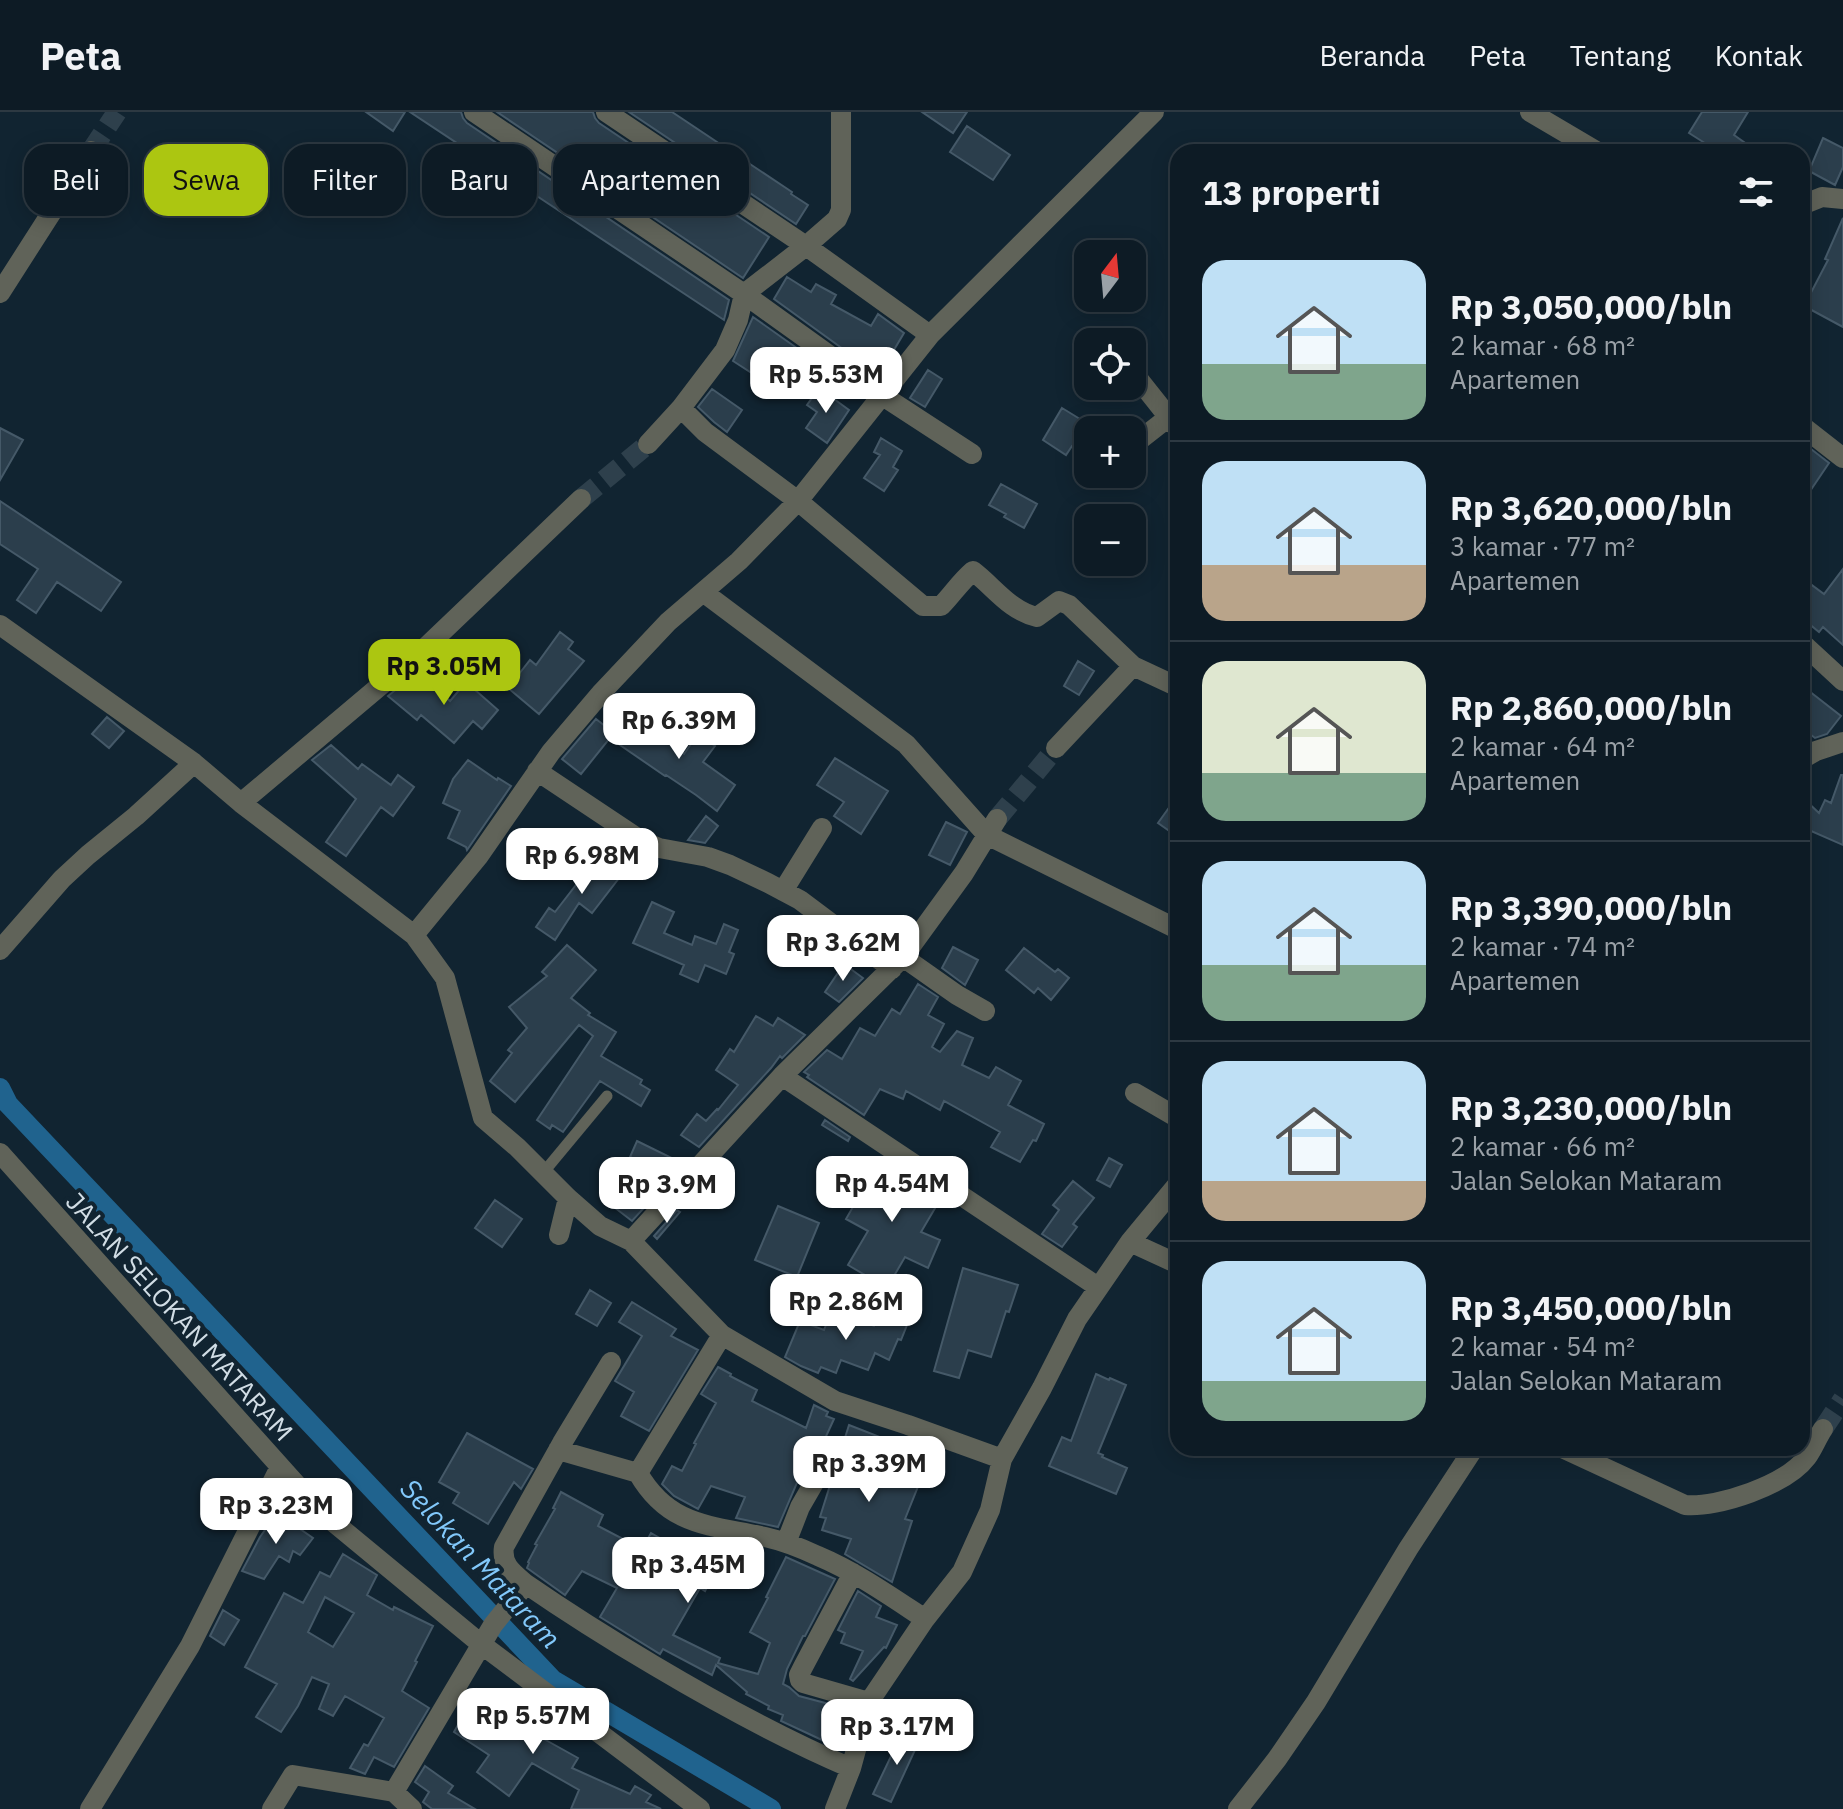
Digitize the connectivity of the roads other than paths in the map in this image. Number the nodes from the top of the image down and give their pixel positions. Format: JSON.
{"nodes":[{"id":1,"x":474,"y":112,"type":"edge"},
{"id":2,"x":606,"y":112,"type":"edge"},
{"id":3,"x":841,"y":112,"type":"edge"},
{"id":4,"x":1154,"y":112,"type":"edge"},
{"id":5,"x":1530,"y":112,"type":"edge"},
{"id":6,"x":1584,"y":144,"type":"edge"},
{"id":7,"x":1843,"y":199,"type":"edge"},
{"id":8,"x":1810,"y":202,"type":"edge"},
{"id":9,"x":49,"y":216,"type":"edge"},
{"id":10,"x":806,"y":246,"type":"junction"},
{"id":11,"x":0,"y":293,"type":"edge"},
{"id":12,"x":744,"y":294,"type":"junction"},
{"id":13,"x":930,"y":335,"type":"junction"},
{"id":14,"x":1146,"y":389,"type":"edge"},
{"id":15,"x":883,"y":396,"type":"junction"},
{"id":16,"x":681,"y":408,"type":"junction"},
{"id":17,"x":1170,"y":419,"type":"edge"},
{"id":18,"x":1170,"y":425,"type":"edge"},
{"id":19,"x":1810,"y":432,"type":"edge"},
{"id":20,"x":1146,"y":438,"type":"edge"},
{"id":21,"x":648,"y":444,"type":"tunnel mouth"},
{"id":22,"x":972,"y":454,"type":"dead end"},
{"id":23,"x":1843,"y":458,"type":"edge"},
{"id":24,"x":581,"y":499,"type":"tunnel mouth"},
{"id":25,"x":798,"y":501,"type":"junction"},
{"id":26,"x":703,"y":592,"type":"junction"},
{"id":27,"x":0,"y":625,"type":"edge"},
{"id":28,"x":1810,"y":650,"type":"edge"},
{"id":29,"x":1133,"y":666,"type":"junction"},
{"id":30,"x":1843,"y":681,"type":"edge"},
{"id":31,"x":1170,"y":683,"type":"edge"},
{"id":32,"x":1843,"y":742,"type":"edge"},
{"id":33,"x":1056,"y":748,"type":"tunnel mouth"},
{"id":34,"x":1810,"y":754,"type":"edge"},
{"id":35,"x":194,"y":763,"type":"junction"},
{"id":36,"x":537,"y":771,"type":"junction"},
{"id":37,"x":241,"y":803,"type":"junction"},
{"id":38,"x":992,"y":827,"type":"junction"},
{"id":39,"x":822,"y":828,"type":"dead end"},
{"id":40,"x":783,"y":891,"type":"junction"},
{"id":41,"x":1170,"y":925,"type":"edge"},
{"id":42,"x":414,"y":935,"type":"junction"},
{"id":43,"x":0,"y":950,"type":"edge"},
{"id":44,"x":898,"y":963,"type":"junction"},
{"id":45,"x":985,"y":1011,"type":"dead end"},
{"id":46,"x":782,"y":1076,"type":"junction"},
{"id":47,"x":1135,"y":1093,"type":"dead end"},
{"id":48,"x":607,"y":1096,"type":"dead end"},
{"id":49,"x":1170,"y":1113,"type":"edge"},
{"id":50,"x":0,"y":1153,"type":"edge"},
{"id":51,"x":543,"y":1173,"type":"junction"},
{"id":52,"x":1170,"y":1194,"type":"edge"},
{"id":53,"x":568,"y":1198,"type":"junction"},
{"id":54,"x":559,"y":1235,"type":"dead end"},
{"id":55,"x":631,"y":1241,"type":"junction"},
{"id":56,"x":1130,"y":1242,"type":"junction"},
{"id":57,"x":1170,"y":1260,"type":"edge"},
{"id":58,"x":1098,"y":1287,"type":"junction"},
{"id":59,"x":722,"y":1335,"type":"junction"},
{"id":60,"x":611,"y":1362,"type":"dead end"},
{"id":61,"x":1823,"y":1429,"type":"tunnel mouth"},
{"id":62,"x":558,"y":1450,"type":"junction"},
{"id":63,"x":1810,"y":1452,"type":"edge"},
{"id":64,"x":1469,"y":1456,"type":"edge"},
{"id":65,"x":1579,"y":1456,"type":"edge"},
{"id":66,"x":1808,"y":1456,"type":"edge"},
{"id":67,"x":1002,"y":1459,"type":"junction"},
{"id":68,"x":280,"y":1467,"type":"junction"},
{"id":69,"x":638,"y":1473,"type":"junction"},
{"id":70,"x":815,"y":1481,"type":"dead end"},
{"id":71,"x":786,"y":1543,"type":"junction"},
{"id":72,"x":853,"y":1573,"type":"junction"},
{"id":73,"x":522,"y":1588,"type":"junction"},
{"id":74,"x":925,"y":1619,"type":"junction"},
{"id":75,"x":481,"y":1644,"type":"junction"},
{"id":76,"x":869,"y":1702,"type":"junction"},
{"id":77,"x":851,"y":1768,"type":"junction"},
{"id":78,"x":394,"y":1792,"type":"junction"},
{"id":79,"x":837,"y":1806,"type":"edge"},
{"id":80,"x":90,"y":1809,"type":"edge"},
{"id":81,"x":272,"y":1809,"type":"edge"},
{"id":82,"x":412,"y":1809,"type":"edge"},
{"id":83,"x":700,"y":1809,"type":"edge"},
{"id":84,"x":1238,"y":1809,"type":"edge"}],
"edges":[{"from":1,"to":12,"type":"street"},
{"from":2,"to":10,"type":"street"},
{"from":3,"to":10,"type":"street"},
{"from":4,"to":13,"type":"street"},
{"from":5,"to":6,"type":"street"},
{"from":7,"to":8,"type":"street"},
{"from":9,"to":11,"type":"street"},
{"from":10,"to":12,"type":"street"},
{"from":10,"to":13,"type":"street"},
{"from":12,"to":15,"type":"street"},
{"from":12,"to":16,"type":"street"},
{"from":13,"to":15,"type":"street"},
{"from":14,"to":17,"type":"street"},
{"from":15,"to":22,"type":"street"},
{"from":15,"to":25,"type":"street"},
{"from":16,"to":21,"type":"street"},
{"from":16,"to":25,"type":"street"},
{"from":18,"to":20,"type":"street"},
{"from":19,"to":23,"type":"street"},
{"from":24,"to":37,"type":"street"},
{"from":25,"to":26,"type":"street"},
{"from":25,"to":29,"type":"street"},
{"from":26,"to":36,"type":"street"},
{"from":26,"to":38,"type":"street"},
{"from":27,"to":35,"type":"street"},
{"from":28,"to":30,"type":"street"},
{"from":29,"to":31,"type":"street"},
{"from":29,"to":33,"type":"street"},
{"from":32,"to":34,"type":"street"},
{"from":35,"to":37,"type":"street"},
{"from":35,"to":43,"type":"street"},
{"from":36,"to":40,"type":"street"},
{"from":36,"to":42,"type":"street"},
{"from":37,"to":42,"type":"street"},
{"from":38,"to":41,"type":"street"},
{"from":38,"to":44,"type":"street"},
{"from":39,"to":40,"type":"street"},
{"from":40,"to":44,"type":"street"},
{"from":42,"to":51,"type":"street"},
{"from":44,"to":45,"type":"street"},
{"from":44,"to":46,"type":"street"},
{"from":46,"to":55,"type":"street"},
{"from":46,"to":58,"type":"street"},
{"from":47,"to":49,"type":"street"},
{"from":48,"to":51,"type":"lane"},
{"from":50,"to":68,"type":"street","name":"JALAN SELOKAN MATARAM"},
{"from":51,"to":53,"type":"street"},
{"from":52,"to":56,"type":"street"},
{"from":53,"to":54,"type":"street"},
{"from":53,"to":55,"type":"street"},
{"from":55,"to":59,"type":"street"},
{"from":56,"to":57,"type":"street"},
{"from":56,"to":58,"type":"street"},
{"from":58,"to":67,"type":"street"},
{"from":59,"to":67,"type":"street"},
{"from":59,"to":69,"type":"street"},
{"from":60,"to":62,"type":"street"},
{"from":61,"to":63,"type":"street"},
{"from":62,"to":69,"type":"street"},
{"from":62,"to":73,"type":"street"},
{"from":64,"to":84,"type":"street"},
{"from":65,"to":66,"type":"street"},
{"from":67,"to":74,"type":"street"},
{"from":68,"to":75,"type":"street","name":"JALAN SELOKAN MATARAM"},
{"from":68,"to":80,"type":"street"},
{"from":69,"to":71,"type":"street"},
{"from":70,"to":71,"type":"street"},
{"from":71,"to":72,"type":"street"},
{"from":72,"to":74,"type":"street"},
{"from":72,"to":76,"type":"street"},
{"from":73,"to":75,"type":"street"},
{"from":73,"to":77,"type":"street"},
{"from":74,"to":76,"type":"street"},
{"from":75,"to":78,"type":"street"},
{"from":75,"to":83,"type":"street","name":"JALAN SELOKAN MATARAM"},
{"from":76,"to":77,"type":"street"},
{"from":77,"to":79,"type":"street"},
{"from":78,"to":81,"type":"street"},
{"from":78,"to":82,"type":"street"}]}
